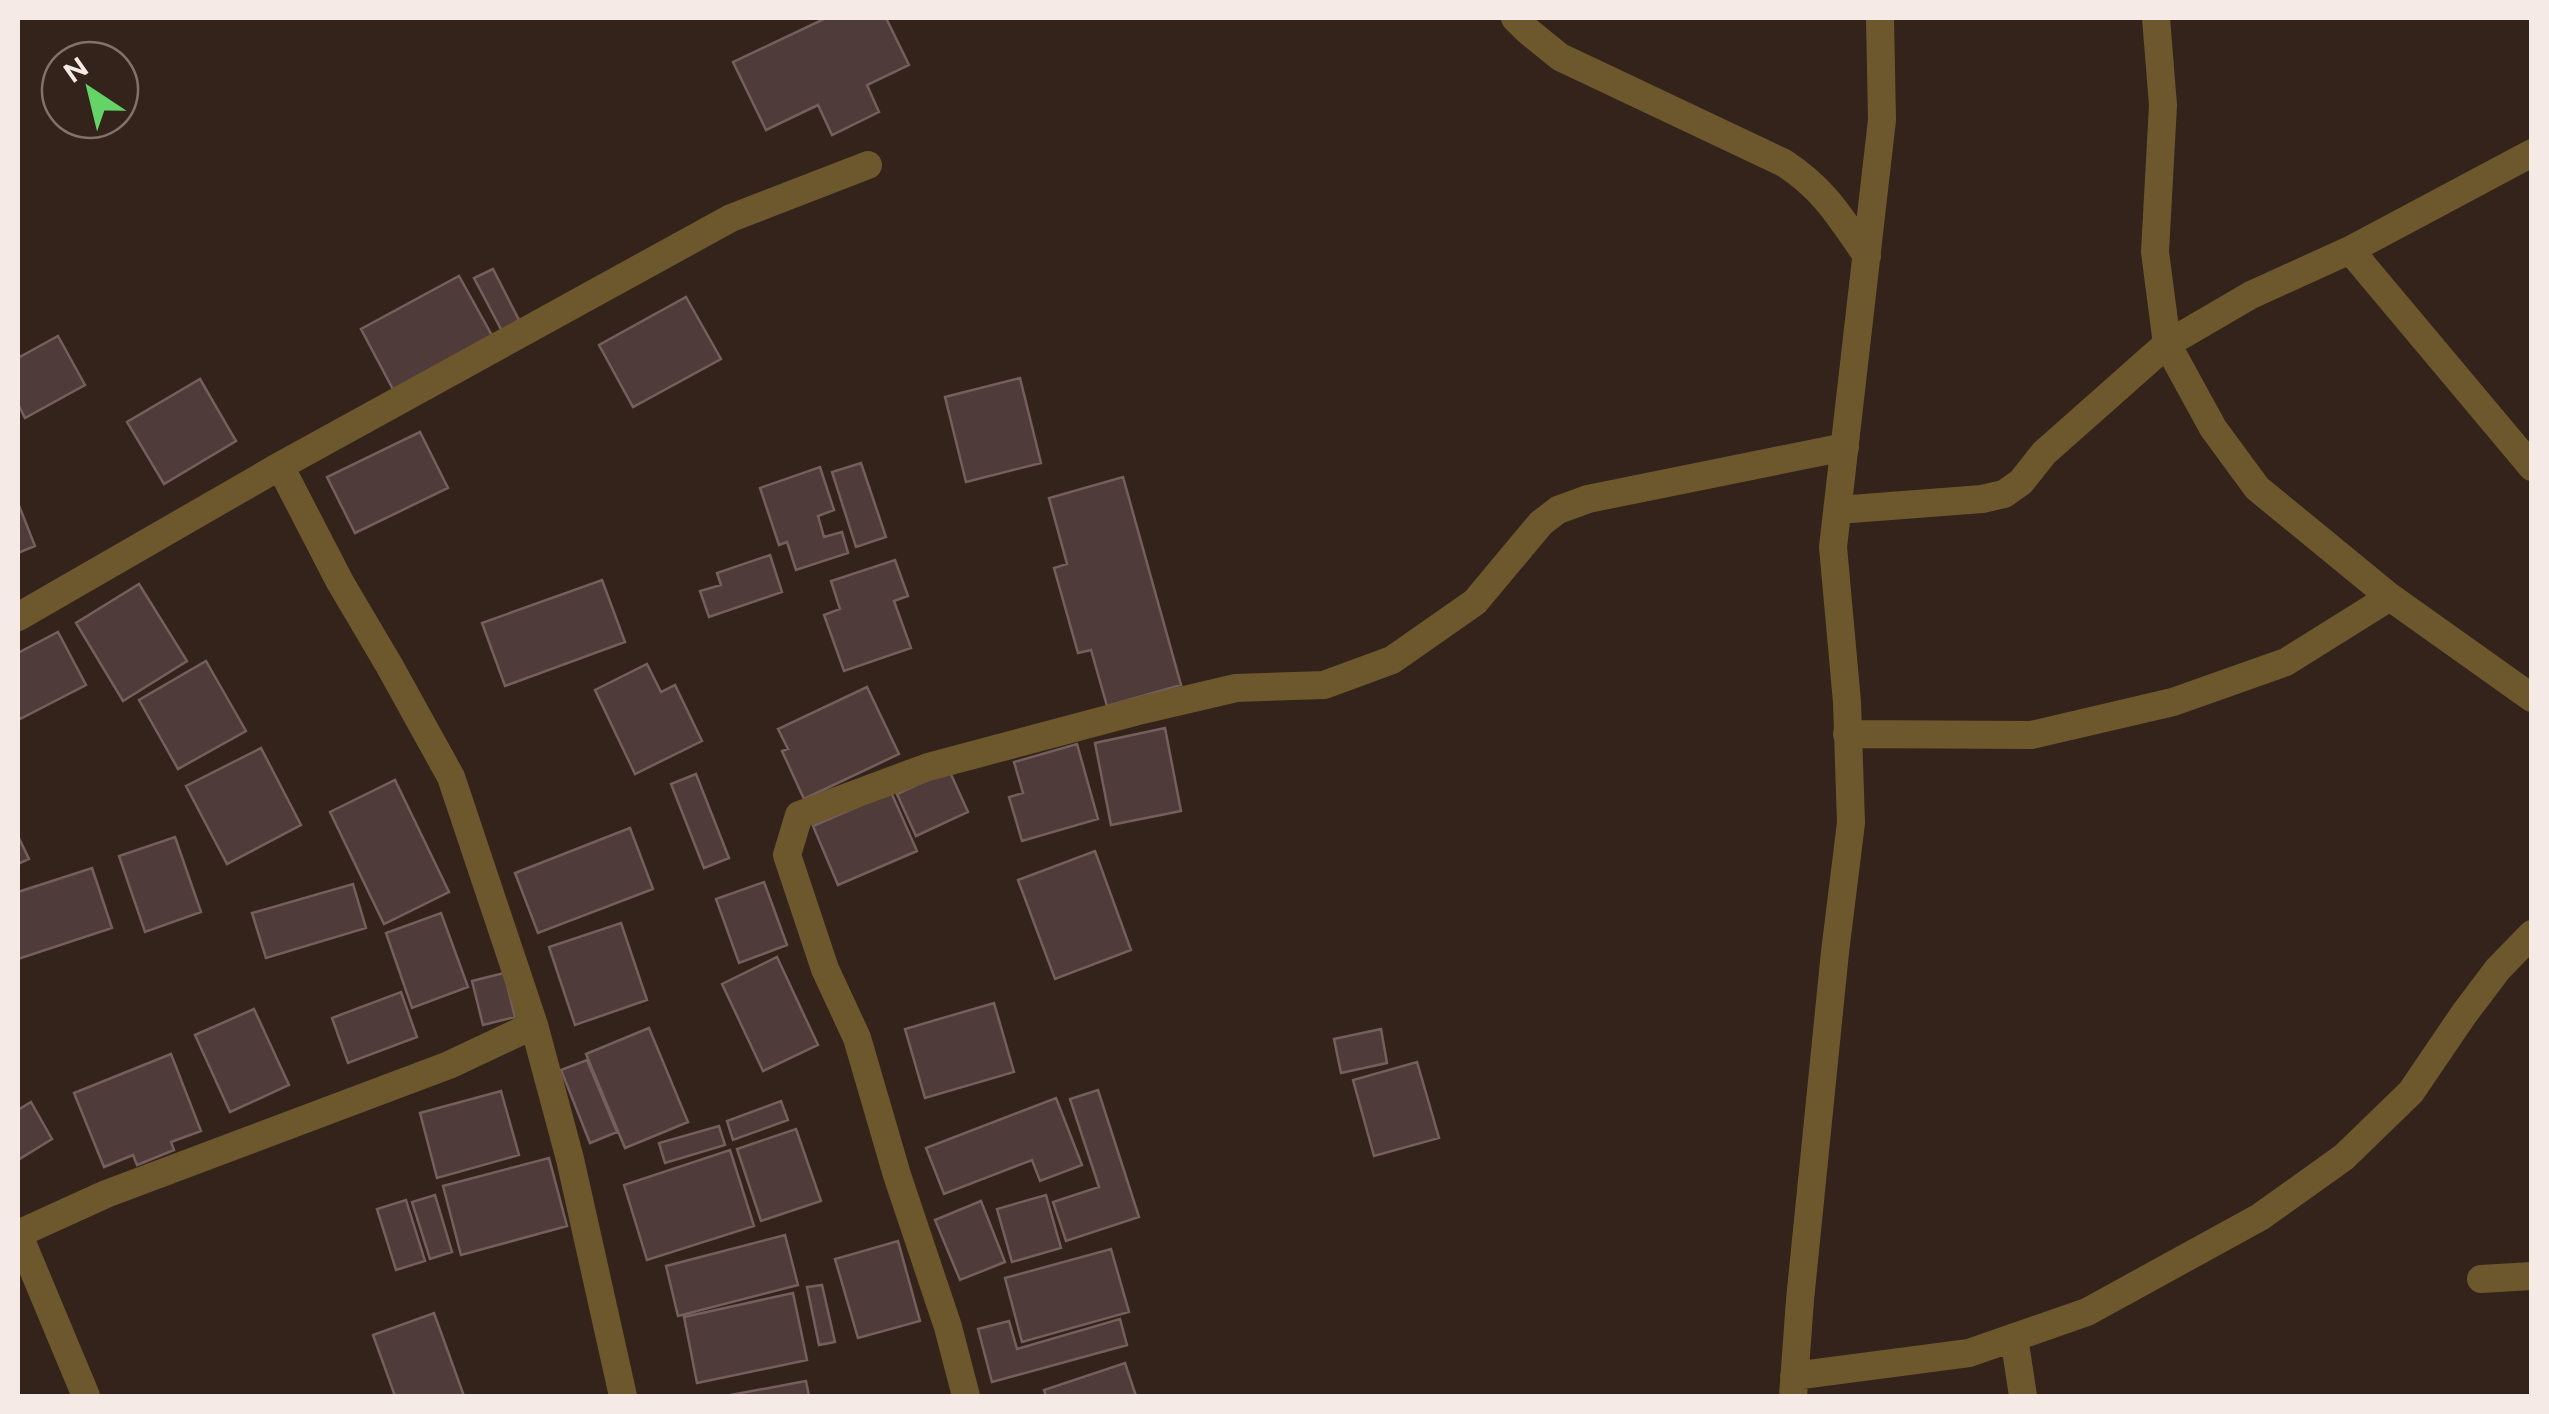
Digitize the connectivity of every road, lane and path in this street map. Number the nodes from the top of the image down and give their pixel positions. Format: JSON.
{"nodes":[{"id":1,"x":1515,"y":18,"type":"edge"},
{"id":2,"x":1880,"y":18,"type":"edge"},
{"id":3,"x":2156,"y":18,"type":"edge"},
{"id":4,"x":2532,"y":153,"type":"edge"},
{"id":5,"x":868,"y":165,"type":"dead end"},
{"id":6,"x":2350,"y":250,"type":"junction"},
{"id":7,"x":1867,"y":256,"type":"junction"},
{"id":8,"x":2168,"y":344,"type":"junction"},
{"id":9,"x":1845,"y":447,"type":"junction"},
{"id":10,"x":280,"y":466,"type":"junction"},
{"id":11,"x":2532,"y":467,"type":"edge"},
{"id":12,"x":1838,"y":510,"type":"junction"},
{"id":13,"x":2390,"y":597,"type":"junction"},
{"id":14,"x":18,"y":617,"type":"edge"},
{"id":15,"x":2532,"y":698,"type":"edge"},
{"id":16,"x":1848,"y":734,"type":"junction"},
{"id":17,"x":2532,"y":934,"type":"edge"},
{"id":18,"x":534,"y":1025,"type":"junction"},
{"id":19,"x":18,"y":1233,"type":"edge"},
{"id":20,"x":2532,"y":1276,"type":"edge"},
{"id":21,"x":2481,"y":1278,"type":"dead end"},
{"id":22,"x":2014,"y":1337,"type":"junction"},
{"id":23,"x":1793,"y":1386,"type":"edge"},
{"id":24,"x":86,"y":1396,"type":"edge"},
{"id":25,"x":623,"y":1396,"type":"edge"},
{"id":26,"x":966,"y":1396,"type":"edge"},
{"id":27,"x":2023,"y":1396,"type":"edge"}],
"edges":[{"from":1,"to":7,"type":"street"},
{"from":2,"to":7,"type":"street"},
{"from":3,"to":8,"type":"street"},
{"from":4,"to":6,"type":"street"},
{"from":5,"to":10,"type":"street"},
{"from":6,"to":8,"type":"street"},
{"from":6,"to":11,"type":"street"},
{"from":7,"to":9,"type":"street"},
{"from":8,"to":12,"type":"street"},
{"from":8,"to":13,"type":"street"},
{"from":9,"to":12,"type":"street"},
{"from":9,"to":26,"type":"street"},
{"from":10,"to":14,"type":"street"},
{"from":10,"to":18,"type":"street"},
{"from":12,"to":16,"type":"street"},
{"from":13,"to":15,"type":"street"},
{"from":13,"to":16,"type":"street"},
{"from":16,"to":23,"type":"street"},
{"from":17,"to":22,"type":"street"},
{"from":18,"to":19,"type":"street"},
{"from":18,"to":25,"type":"street"},
{"from":19,"to":24,"type":"street"},
{"from":20,"to":21,"type":"street"},
{"from":22,"to":23,"type":"street"},
{"from":22,"to":27,"type":"street"}]}
